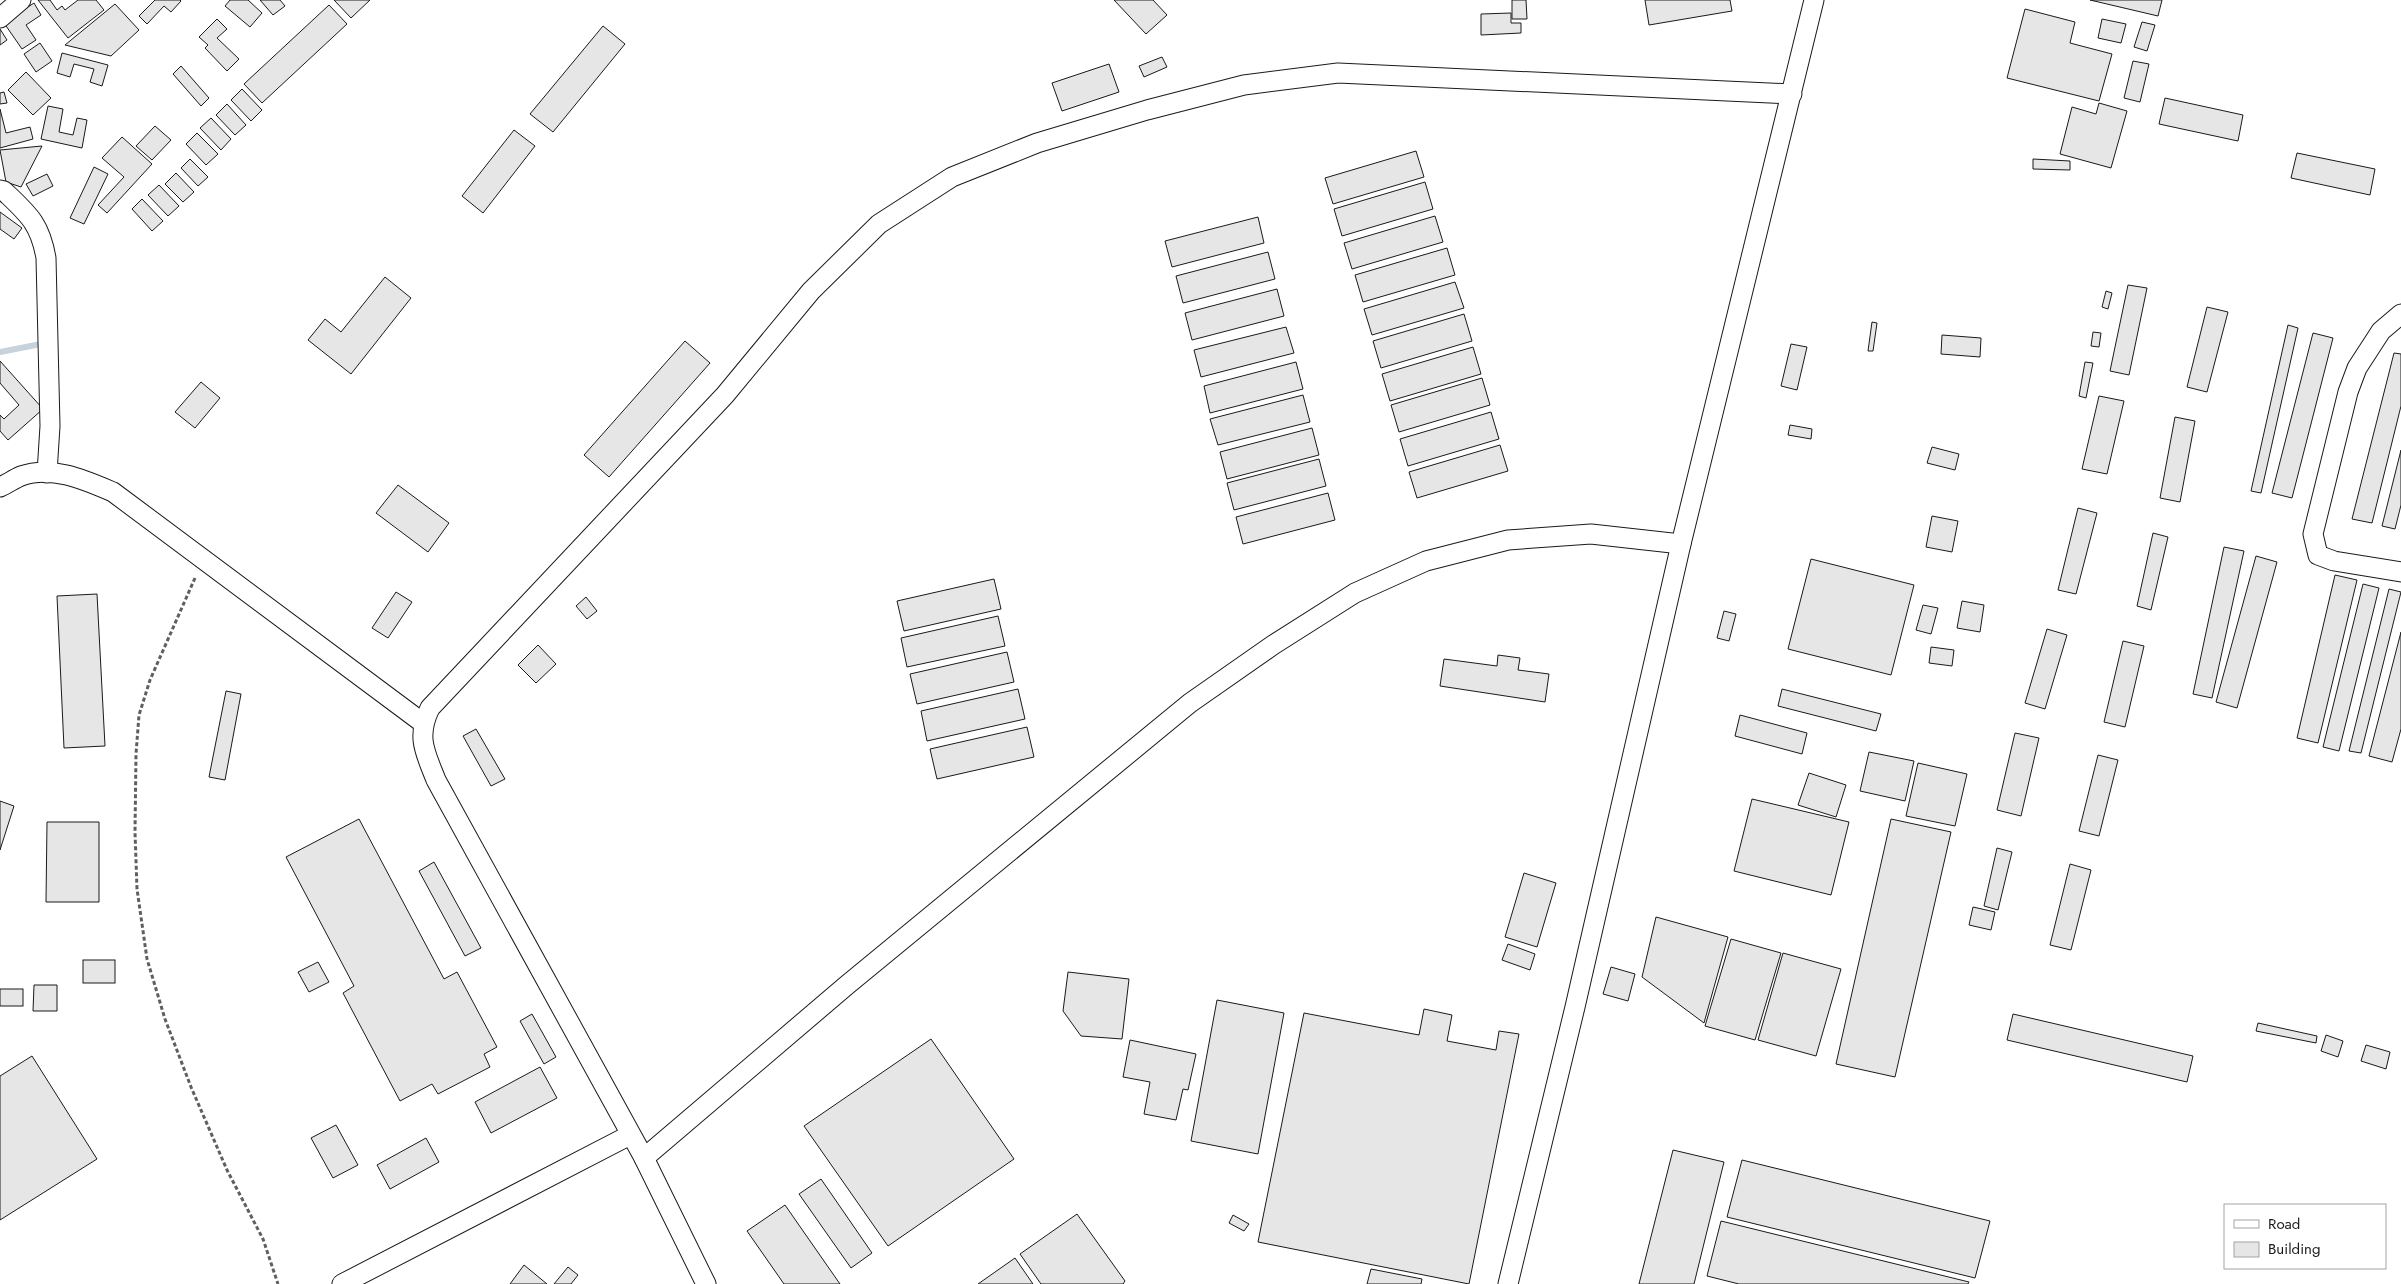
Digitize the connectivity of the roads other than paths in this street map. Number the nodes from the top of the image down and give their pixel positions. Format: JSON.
{"nodes":[{"id":1,"x":21,"y":0,"type":"edge"},
{"id":2,"x":1814,"y":0,"type":"edge"},
{"id":3,"x":0,"y":18,"type":"edge"},
{"id":4,"x":1792,"y":94,"type":"junction"},
{"id":5,"x":1,"y":192,"type":"edge"},
{"id":6,"x":2401,"y":314,"type":"edge"},
{"id":7,"x":47,"y":473,"type":"junction"},
{"id":8,"x":0,"y":487,"type":"edge"},
{"id":9,"x":1681,"y":544,"type":"junction"},
{"id":10,"x":2401,"y":572,"type":"edge"},
{"id":11,"x":423,"y":723,"type":"junction"},
{"id":12,"x":630,"y":1135,"type":"junction"},
{"id":13,"x":644,"y":1158,"type":"junction"},
{"id":14,"x":342,"y":1284,"type":"edge"},
{"id":15,"x":706,"y":1284,"type":"edge"},
{"id":16,"x":1508,"y":1284,"type":"edge"}],
"edges":[{"from":1,"to":3,"type":"street"},
{"from":2,"to":4,"type":"street"},
{"from":4,"to":9,"type":"street"},
{"from":4,"to":11,"type":"street"},
{"from":5,"to":7,"type":"street"},
{"from":6,"to":10,"type":"street"},
{"from":7,"to":8,"type":"street"},
{"from":7,"to":11,"type":"street"},
{"from":9,"to":13,"type":"street"},
{"from":9,"to":16,"type":"street"},
{"from":11,"to":12,"type":"street"},
{"from":12,"to":13,"type":"street"},
{"from":12,"to":14,"type":"street"},
{"from":13,"to":15,"type":"street"}]}
